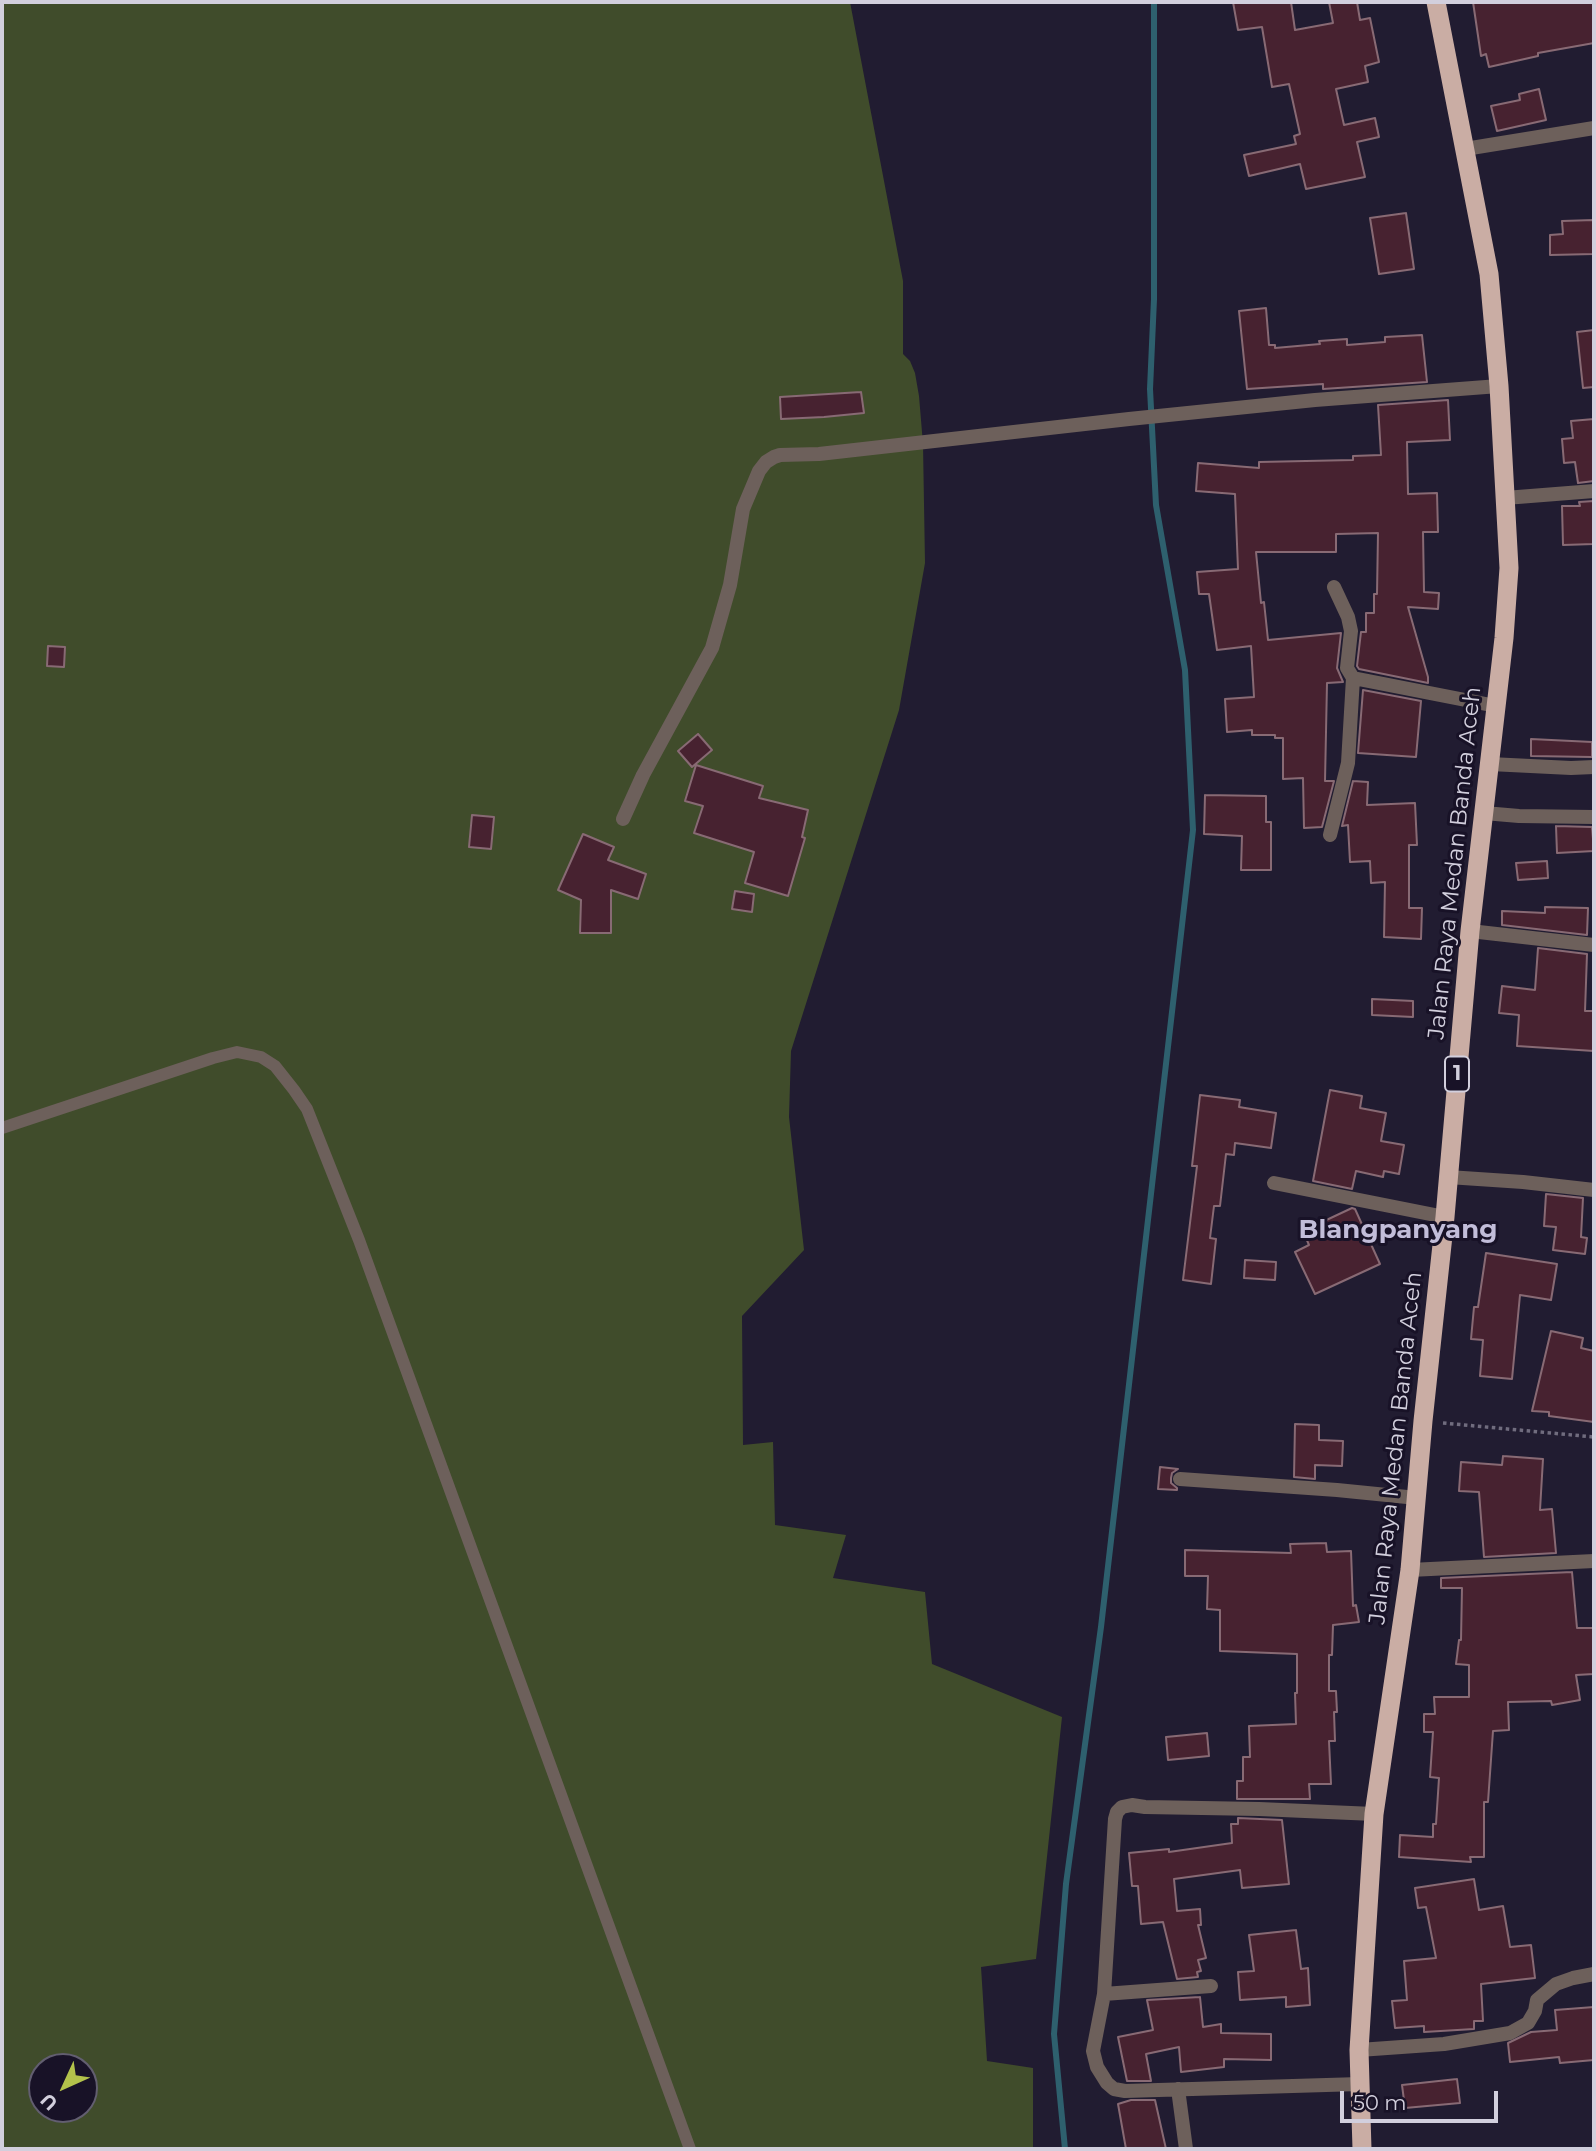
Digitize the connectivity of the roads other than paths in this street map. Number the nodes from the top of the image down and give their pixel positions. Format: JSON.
{"nodes":[{"id":1,"x":1436,"y":2,"type":"edge"},
{"id":2,"x":1594,"y":128,"type":"edge"},
{"id":3,"x":1465,"y":149,"type":"junction"},
{"id":4,"x":1499,"y":386,"type":"junction"},
{"id":5,"x":1594,"y":491,"type":"edge"},
{"id":6,"x":1505,"y":498,"type":"junction"},
{"id":7,"x":1334,"y":587,"type":"dead end"},
{"id":8,"x":1353,"y":678,"type":"junction"},
{"id":9,"x":1496,"y":706,"type":"junction"},
{"id":10,"x":1490,"y":764,"type":"junction"},
{"id":11,"x":1594,"y":767,"type":"edge"},
{"id":12,"x":1484,"y":813,"type":"junction"},
{"id":13,"x":1594,"y":817,"type":"edge"},
{"id":14,"x":623,"y":819,"type":"dead end"},
{"id":15,"x":1330,"y":835,"type":"dead end"},
{"id":16,"x":1470,"y":931,"type":"junction"},
{"id":17,"x":1594,"y":945,"type":"edge"},
{"id":18,"x":2,"y":1128,"type":"edge"},
{"id":19,"x":1448,"y":1177,"type":"junction"},
{"id":20,"x":1274,"y":1182,"type":"dead end"},
{"id":21,"x":1594,"y":1191,"type":"edge"},
{"id":22,"x":1446,"y":1217,"type":"junction"},
{"id":23,"x":1180,"y":1479,"type":"dead end"},
{"id":24,"x":1417,"y":1498,"type":"junction"},
{"id":25,"x":1594,"y":1561,"type":"edge"},
{"id":26,"x":1410,"y":1570,"type":"junction"},
{"id":27,"x":1374,"y":1814,"type":"junction"},
{"id":28,"x":1594,"y":1974,"type":"edge"},
{"id":29,"x":1211,"y":1986,"type":"dead end"},
{"id":30,"x":1104,"y":1994,"type":"junction"},
{"id":31,"x":1359,"y":2050,"type":"junction"},
{"id":32,"x":1360,"y":2084,"type":"junction"},
{"id":33,"x":1178,"y":2089,"type":"junction"},
{"id":34,"x":690,"y":2149,"type":"edge"},
{"id":35,"x":1186,"y":2149,"type":"edge"},
{"id":36,"x":1363,"y":2149,"type":"edge"}],
"edges":[{"from":1,"to":3,"type":"highway","name":"Jalan Raya Medan Banda Aceh","number":"1"},
{"from":2,"to":3,"type":"street"},
{"from":3,"to":4,"type":"highway","name":"Jalan Raya Medan Banda Aceh","number":"1"},
{"from":4,"to":6,"type":"highway","name":"Jalan Raya Medan Banda Aceh","number":"1"},
{"from":4,"to":14,"type":"street"},
{"from":5,"to":6,"type":"street"},
{"from":6,"to":9,"type":"highway","name":"Jalan Raya Medan Banda Aceh","number":"1"},
{"from":7,"to":8,"type":"street"},
{"from":8,"to":9,"type":"street"},
{"from":8,"to":15,"type":"street"},
{"from":9,"to":10,"type":"highway","name":"Jalan Raya Medan Banda Aceh","number":"1"},
{"from":10,"to":11,"type":"street"},
{"from":10,"to":12,"type":"highway","name":"Jalan Raya Medan Banda Aceh","number":"1"},
{"from":12,"to":13,"type":"street"},
{"from":12,"to":16,"type":"highway","name":"Jalan Raya Medan Banda Aceh","number":"1"},
{"from":16,"to":17,"type":"street"},
{"from":16,"to":19,"type":"highway","name":"Jalan Raya Medan Banda Aceh","number":"1"},
{"from":18,"to":34,"type":"lane"},
{"from":19,"to":21,"type":"street"},
{"from":19,"to":22,"type":"highway","name":"Jalan Raya Medan Banda Aceh","number":"1"},
{"from":20,"to":22,"type":"street"},
{"from":22,"to":24,"type":"highway","name":"Jalan Raya Medan Banda Aceh","number":"1"},
{"from":23,"to":24,"type":"street"},
{"from":24,"to":26,"type":"highway","name":"Jalan Raya Medan Banda Aceh","number":"1"},
{"from":25,"to":26,"type":"street"},
{"from":26,"to":27,"type":"highway","name":"Jalan Raya Medan Banda Aceh","number":"1"},
{"from":27,"to":30,"type":"street"},
{"from":27,"to":31,"type":"highway","name":"Jalan Raya Medan Banda Aceh","number":"1"},
{"from":28,"to":31,"type":"street"},
{"from":29,"to":30,"type":"street"},
{"from":30,"to":33,"type":"street"},
{"from":31,"to":32,"type":"highway","name":"Jalan Raya Medan Banda Aceh","number":"1"},
{"from":32,"to":33,"type":"street"},
{"from":32,"to":36,"type":"highway","name":"Jalan Raya Medan Banda Aceh","number":"1"},
{"from":33,"to":35,"type":"street"}]}
